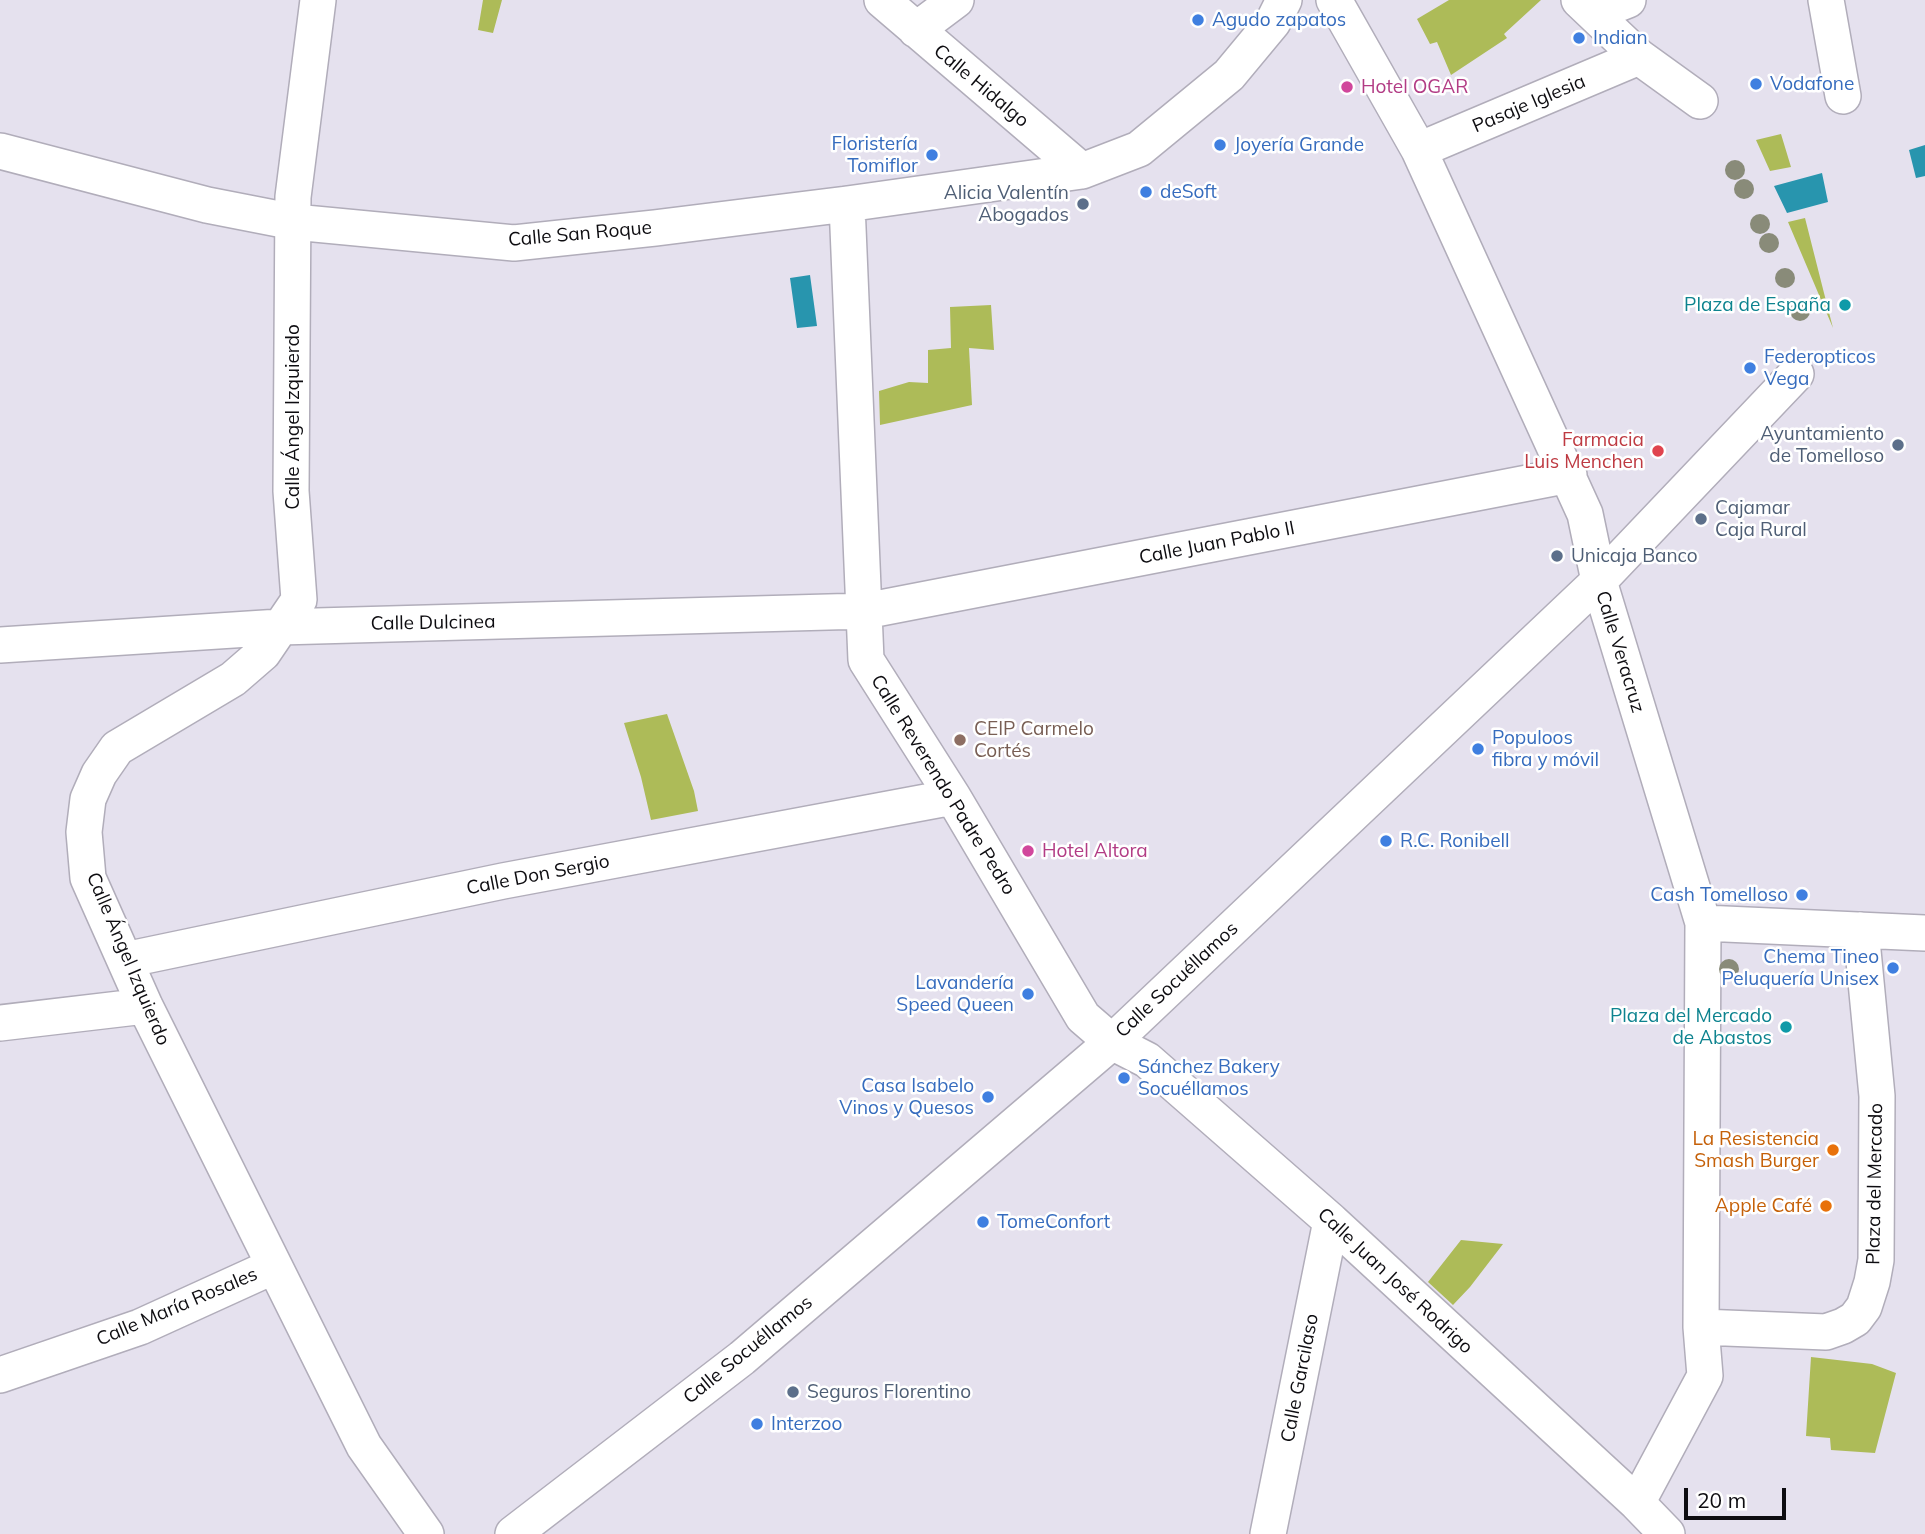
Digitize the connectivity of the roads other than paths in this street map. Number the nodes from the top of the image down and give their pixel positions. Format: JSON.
{"nodes":[{"id":1,"x":318,"y":0,"type":"edge"},
{"id":2,"x":882,"y":0,"type":"edge"},
{"id":3,"x":956,"y":0,"type":"edge"},
{"id":4,"x":1284,"y":0,"type":"edge"},
{"id":5,"x":1334,"y":0,"type":"edge"},
{"id":6,"x":1628,"y":0,"type":"edge"},
{"id":7,"x":1826,"y":0,"type":"edge"},
{"id":8,"x":1587,"y":7,"type":"edge"},
{"id":9,"x":916,"y":30,"type":"junction"},
{"id":10,"x":1639,"y":57,"type":"junction"},
{"id":11,"x":1843,"y":96,"type":"dead end"},
{"id":12,"x":1700,"y":102,"type":"dead end"},
{"id":13,"x":1419,"y":150,"type":"junction"},
{"id":14,"x":0,"y":151,"type":"edge"},
{"id":15,"x":1082,"y":171,"type":"junction"},
{"id":16,"x":847,"y":204,"type":"junction"},
{"id":17,"x":293,"y":222,"type":"junction"},
{"id":18,"x":1796,"y":374,"type":"dead end"},
{"id":19,"x":1569,"y":475,"type":"junction"},
{"id":20,"x":1599,"y":581,"type":"junction"},
{"id":21,"x":865,"y":611,"type":"junction"},
{"id":22,"x":280,"y":627,"type":"junction"},
{"id":23,"x":0,"y":645,"type":"edge"},
{"id":24,"x":953,"y":797,"type":"junction"},
{"id":25,"x":1703,"y":922,"type":"junction"},
{"id":26,"x":1861,"y":930,"type":"junction"},
{"id":27,"x":1925,"y":933,"type":"edge"},
{"id":28,"x":125,"y":960,"type":"junction"},
{"id":29,"x":145,"y":1006,"type":"junction"},
{"id":30,"x":0,"y":1023,"type":"edge"},
{"id":31,"x":1112,"y":1042,"type":"junction"},
{"id":32,"x":1331,"y":1221,"type":"junction"},
{"id":33,"x":274,"y":1266,"type":"junction"},
{"id":34,"x":1701,"y":1327,"type":"junction"},
{"id":35,"x":0,"y":1376,"type":"edge"},
{"id":36,"x":1637,"y":1503,"type":"junction"},
{"id":37,"x":426,"y":1534,"type":"edge"},
{"id":38,"x":513,"y":1534,"type":"edge"},
{"id":39,"x":1268,"y":1534,"type":"edge"},
{"id":40,"x":1667,"y":1534,"type":"edge"}],
"edges":[{"from":1,"to":17,"type":"street","name":"Calle Ángel Izquierdo"},
{"from":2,"to":9,"type":"street","name":"Calle Hidalgo"},
{"from":3,"to":9,"type":"street"},
{"from":4,"to":15,"type":"street","name":"Calle San Roque"},
{"from":5,"to":13,"type":"street","name":"Calle Veracruz"},
{"from":6,"to":8,"type":"street"},
{"from":7,"to":11,"type":"street"},
{"from":8,"to":10,"type":"street"},
{"from":9,"to":15,"type":"street","name":"Calle Hidalgo"},
{"from":10,"to":12,"type":"street"},
{"from":10,"to":13,"type":"street","name":"Pasaje Iglesia"},
{"from":13,"to":19,"type":"street","name":"Calle Veracruz"},
{"from":14,"to":17,"type":"street","name":"Calle San Roque"},
{"from":15,"to":16,"type":"street","name":"Calle San Roque"},
{"from":16,"to":17,"type":"street","name":"Calle San Roque"},
{"from":16,"to":21,"type":"street","name":"Calle Reverendo Padre Pedro"},
{"from":17,"to":22,"type":"street","name":"Calle Ángel Izquierdo"},
{"from":18,"to":20,"type":"street","name":"Calle Socuéllamos"},
{"from":19,"to":20,"type":"street","name":"Calle Veracruz"},
{"from":19,"to":21,"type":"street","name":"Calle Juan Pablo II"},
{"from":20,"to":25,"type":"street","name":"Calle Veracruz"},
{"from":20,"to":31,"type":"street","name":"Calle Socuéllamos"},
{"from":21,"to":22,"type":"street","name":"Calle Dulcinea"},
{"from":21,"to":24,"type":"street","name":"Calle Reverendo Padre Pedro"},
{"from":22,"to":23,"type":"street","name":"Calle Dulcinea"},
{"from":22,"to":28,"type":"street","name":"Calle Ángel Izquierdo"},
{"from":24,"to":28,"type":"street","name":"Calle Don Sergio"},
{"from":24,"to":31,"type":"street","name":"Calle Reverendo Padre Pedro"},
{"from":25,"to":26,"type":"street"},
{"from":25,"to":34,"type":"street"},
{"from":26,"to":27,"type":"street"},
{"from":26,"to":34,"type":"street","name":"Plaza del Mercado"},
{"from":28,"to":29,"type":"street","name":"Calle Ángel Izquierdo"},
{"from":29,"to":30,"type":"street"},
{"from":29,"to":33,"type":"street","name":"Calle Ángel Izquierdo"},
{"from":31,"to":32,"type":"street","name":"Calle Juan José Rodrigo"},
{"from":31,"to":38,"type":"street","name":"Calle Socuéllamos"},
{"from":32,"to":36,"type":"street","name":"Calle Juan José Rodrigo"},
{"from":32,"to":39,"type":"street","name":"Calle Garcilaso"},
{"from":33,"to":35,"type":"street","name":"Calle María Rosales"},
{"from":33,"to":37,"type":"street","name":"Calle Ángel Izquierdo"},
{"from":34,"to":36,"type":"street"},
{"from":36,"to":40,"type":"street","name":"Calle Juan José Rodrigo"}]}
